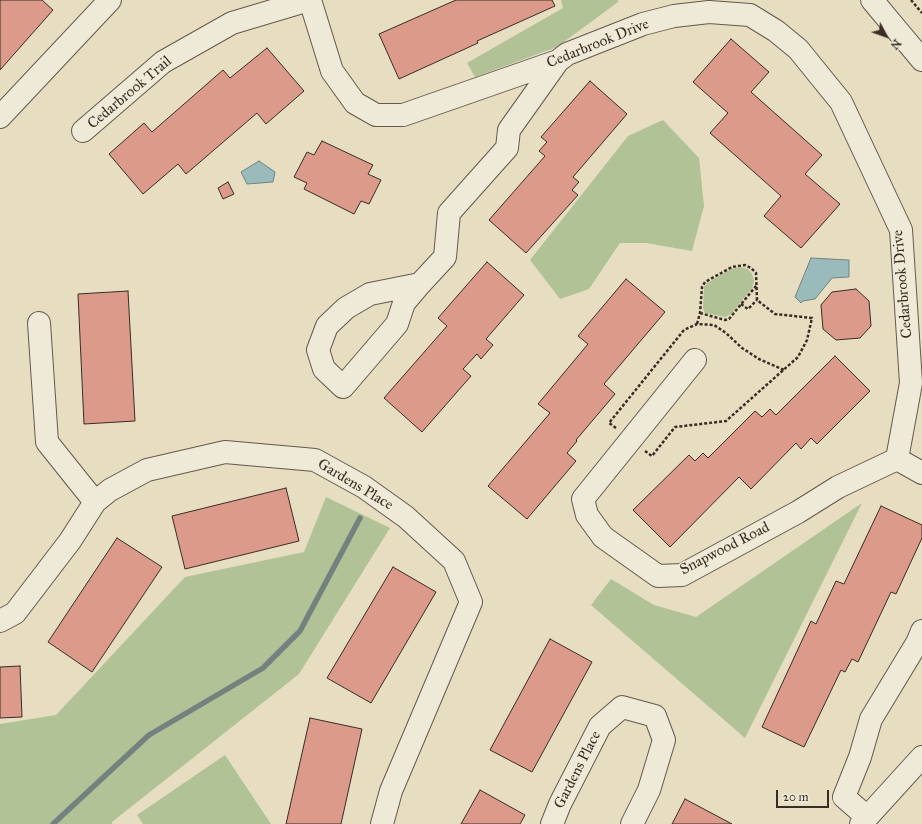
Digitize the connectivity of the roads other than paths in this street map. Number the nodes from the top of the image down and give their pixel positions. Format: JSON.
{"nodes":[{"id":1,"x":310,"y":0,"type":"edge"},
{"id":2,"x":872,"y":0,"type":"edge"},
{"id":3,"x":102,"y":3,"type":"edge"},
{"id":4,"x":922,"y":60,"type":"edge"},
{"id":5,"x":558,"y":61,"type":"junction"},
{"id":6,"x":0,"y":117,"type":"edge"},
{"id":7,"x":84,"y":131,"type":"dead end"},
{"id":8,"x":420,"y":284,"type":"junction"},
{"id":9,"x":39,"y":323,"type":"dead end"},
{"id":10,"x":695,"y":360,"type":"dead end"},
{"id":11,"x":897,"y":459,"type":"junction"},
{"id":12,"x":922,"y":473,"type":"edge"},
{"id":13,"x":95,"y":502,"type":"junction"},
{"id":14,"x":0,"y":621,"type":"edge"},
{"id":15,"x":922,"y":631,"type":"edge"},
{"id":16,"x":922,"y":757,"type":"edge"},
{"id":17,"x":864,"y":821,"type":"edge"},
{"id":18,"x":382,"y":824,"type":"edge"},
{"id":19,"x":552,"y":824,"type":"edge"},
{"id":20,"x":632,"y":824,"type":"edge"}],
"edges":[{"from":1,"to":5,"type":"street","name":"Cedarbrook Drive"},
{"from":1,"to":7,"type":"street","name":"Cedarbrook Trail"},
{"from":2,"to":4,"type":"street"},
{"from":3,"to":6,"type":"street"},
{"from":5,"to":8,"type":"street"},
{"from":5,"to":11,"type":"street","name":"Cedarbrook Drive"},
{"from":8,"to":8,"type":"street"},
{"from":9,"to":13,"type":"street"},
{"from":10,"to":11,"type":"street","name":"Snapwood Road"},
{"from":11,"to":12,"type":"street"},
{"from":13,"to":14,"type":"street","name":"Gardens Place"},
{"from":13,"to":18,"type":"street","name":"Gardens Place"},
{"from":15,"to":17,"type":"street"},
{"from":16,"to":17,"type":"street"},
{"from":19,"to":20,"type":"street","name":"Gardens Place"}]}
